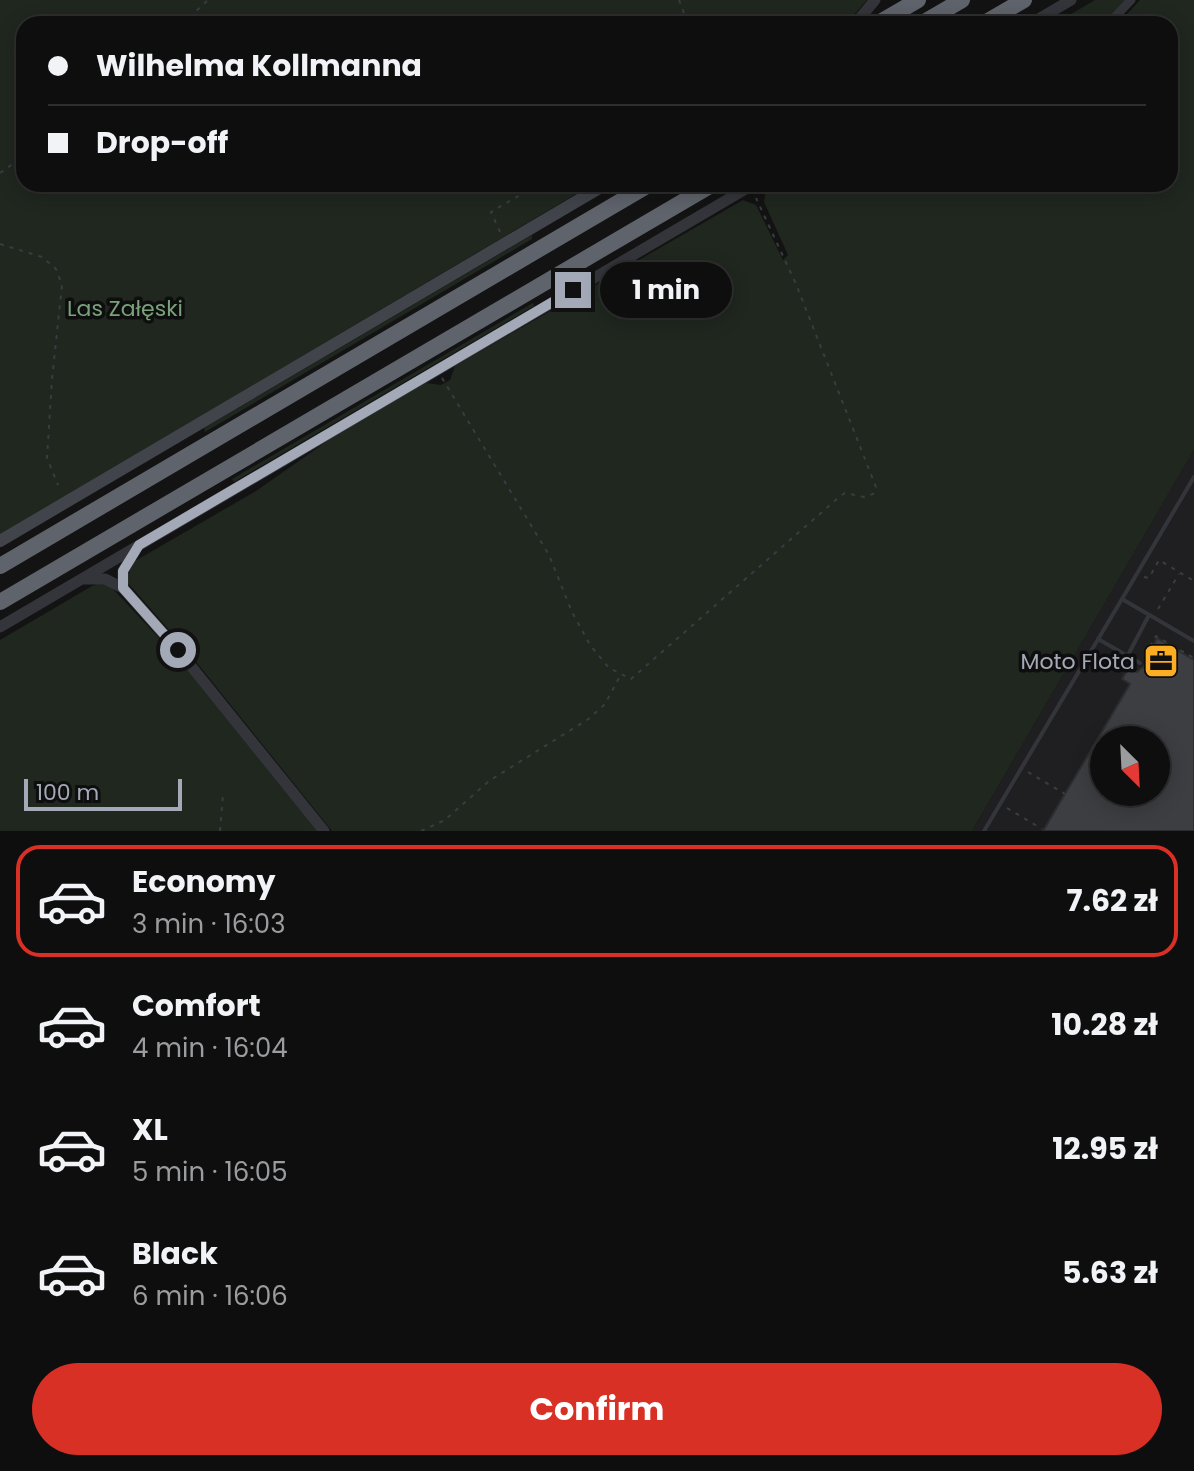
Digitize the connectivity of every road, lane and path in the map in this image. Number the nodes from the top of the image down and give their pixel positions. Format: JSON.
{"nodes":[{"id":1,"x":208,"y":0,"type":"edge"},
{"id":2,"x":875,"y":0,"type":"edge"},
{"id":3,"x":918,"y":0,"type":"edge"},
{"id":4,"x":962,"y":0,"type":"edge"},
{"id":5,"x":1024,"y":0,"type":"edge"},
{"id":6,"x":1071,"y":0,"type":"edge"},
{"id":7,"x":1131,"y":0,"type":"edge"},
{"id":8,"x":191,"y":16,"type":"edge"},
{"id":9,"x":862,"y":16,"type":"edge"},
{"id":10,"x":891,"y":16,"type":"edge"},
{"id":11,"x":935,"y":16,"type":"edge"},
{"id":12,"x":997,"y":16,"type":"edge"},
{"id":13,"x":1044,"y":16,"type":"edge"},
{"id":14,"x":1116,"y":16,"type":"edge"},
{"id":15,"x":525,"y":192,"type":"edge"},
{"id":16,"x":592,"y":192,"type":"edge"},
{"id":17,"x":636,"y":192,"type":"edge"},
{"id":18,"x":699,"y":192,"type":"edge"},
{"id":19,"x":740,"y":192,"type":"edge"},
{"id":20,"x":755,"y":192,"type":"edge"},
{"id":21,"x":502,"y":236,"type":"dead end"},
{"id":22,"x":0,"y":244,"type":"edge"},
{"id":23,"x":437,"y":370,"type":"junction"},
{"id":24,"x":1194,"y":477,"type":"edge"},
{"id":25,"x":58,"y":485,"type":"dead end"},
{"id":26,"x":0,"y":541,"type":"edge"},
{"id":27,"x":139,"y":545,"type":"junction"},
{"id":28,"x":0,"y":566,"type":"edge"},
{"id":29,"x":1137,"y":573,"type":"junction"},
{"id":30,"x":1180,"y":573,"type":"junction"},
{"id":31,"x":82,"y":579,"type":"junction"},
{"id":32,"x":1194,"y":581,"type":"edge"},
{"id":33,"x":123,"y":588,"type":"junction"},
{"id":34,"x":1122,"y":599,"type":"junction"},
{"id":35,"x":0,"y":602,"type":"edge"},
{"id":36,"x":1156,"y":613,"type":"dead end"},
{"id":37,"x":1149,"y":615,"type":"junction"},
{"id":38,"x":0,"y":627,"type":"edge"},
{"id":39,"x":1098,"y":639,"type":"junction"},
{"id":40,"x":1194,"y":641,"type":"edge"},
{"id":41,"x":1127,"y":655,"type":"junction"},
{"id":42,"x":1194,"y":658,"type":"edge"},
{"id":43,"x":1140,"y":663,"type":"joint"},
{"id":44,"x":621,"y":675,"type":"junction"},
{"id":45,"x":1027,"y":772,"type":"dead end"},
{"id":46,"x":223,"y":794,"type":"dead end"},
{"id":47,"x":1065,"y":794,"type":"dead end"},
{"id":48,"x":1007,"y":808,"type":"dead end"},
{"id":49,"x":1042,"y":829,"type":"dead end"},
{"id":50,"x":220,"y":831,"type":"edge"},
{"id":51,"x":324,"y":831,"type":"edge"},
{"id":52,"x":421,"y":831,"type":"edge"},
{"id":53,"x":984,"y":831,"type":"edge"}],
"edges":[{"from":1,"to":8,"type":"path"},
{"from":2,"to":9,"type":"street"},
{"from":3,"to":10,"type":"highway"},
{"from":4,"to":11,"type":"highway"},
{"from":5,"to":12,"type":"highway"},
{"from":6,"to":13,"type":"street"},
{"from":7,"to":14,"type":"street"},
{"from":15,"to":21,"type":"path"},
{"from":16,"to":26,"type":"main road"},
{"from":17,"to":28,"type":"highway"},
{"from":18,"to":35,"type":"highway"},
{"from":19,"to":23,"type":"street"},
{"from":20,"to":44,"type":"path"},
{"from":22,"to":25,"type":"path"},
{"from":23,"to":27,"type":"street"},
{"from":23,"to":44,"type":"path"},
{"from":24,"to":29,"type":"lane"},
{"from":27,"to":31,"type":"street"},
{"from":27,"to":33,"type":"street"},
{"from":29,"to":30,"type":"path"},
{"from":29,"to":34,"type":"lane"},
{"from":30,"to":32,"type":"path"},
{"from":30,"to":36,"type":"path"},
{"from":31,"to":33,"type":"street"},
{"from":31,"to":38,"type":"street"},
{"from":33,"to":51,"type":"street"},
{"from":34,"to":37,"type":"lane"},
{"from":34,"to":39,"type":"lane"},
{"from":37,"to":40,"type":"lane"},
{"from":37,"to":41,"type":"lane"},
{"from":39,"to":41,"type":"lane"},
{"from":39,"to":53,"type":"lane"},
{"from":41,"to":43,"type":"lane"},
{"from":42,"to":43,"type":"path"},
{"from":44,"to":52,"type":"path"},
{"from":45,"to":47,"type":"path"},
{"from":46,"to":50,"type":"path"},
{"from":48,"to":49,"type":"path"}]}
